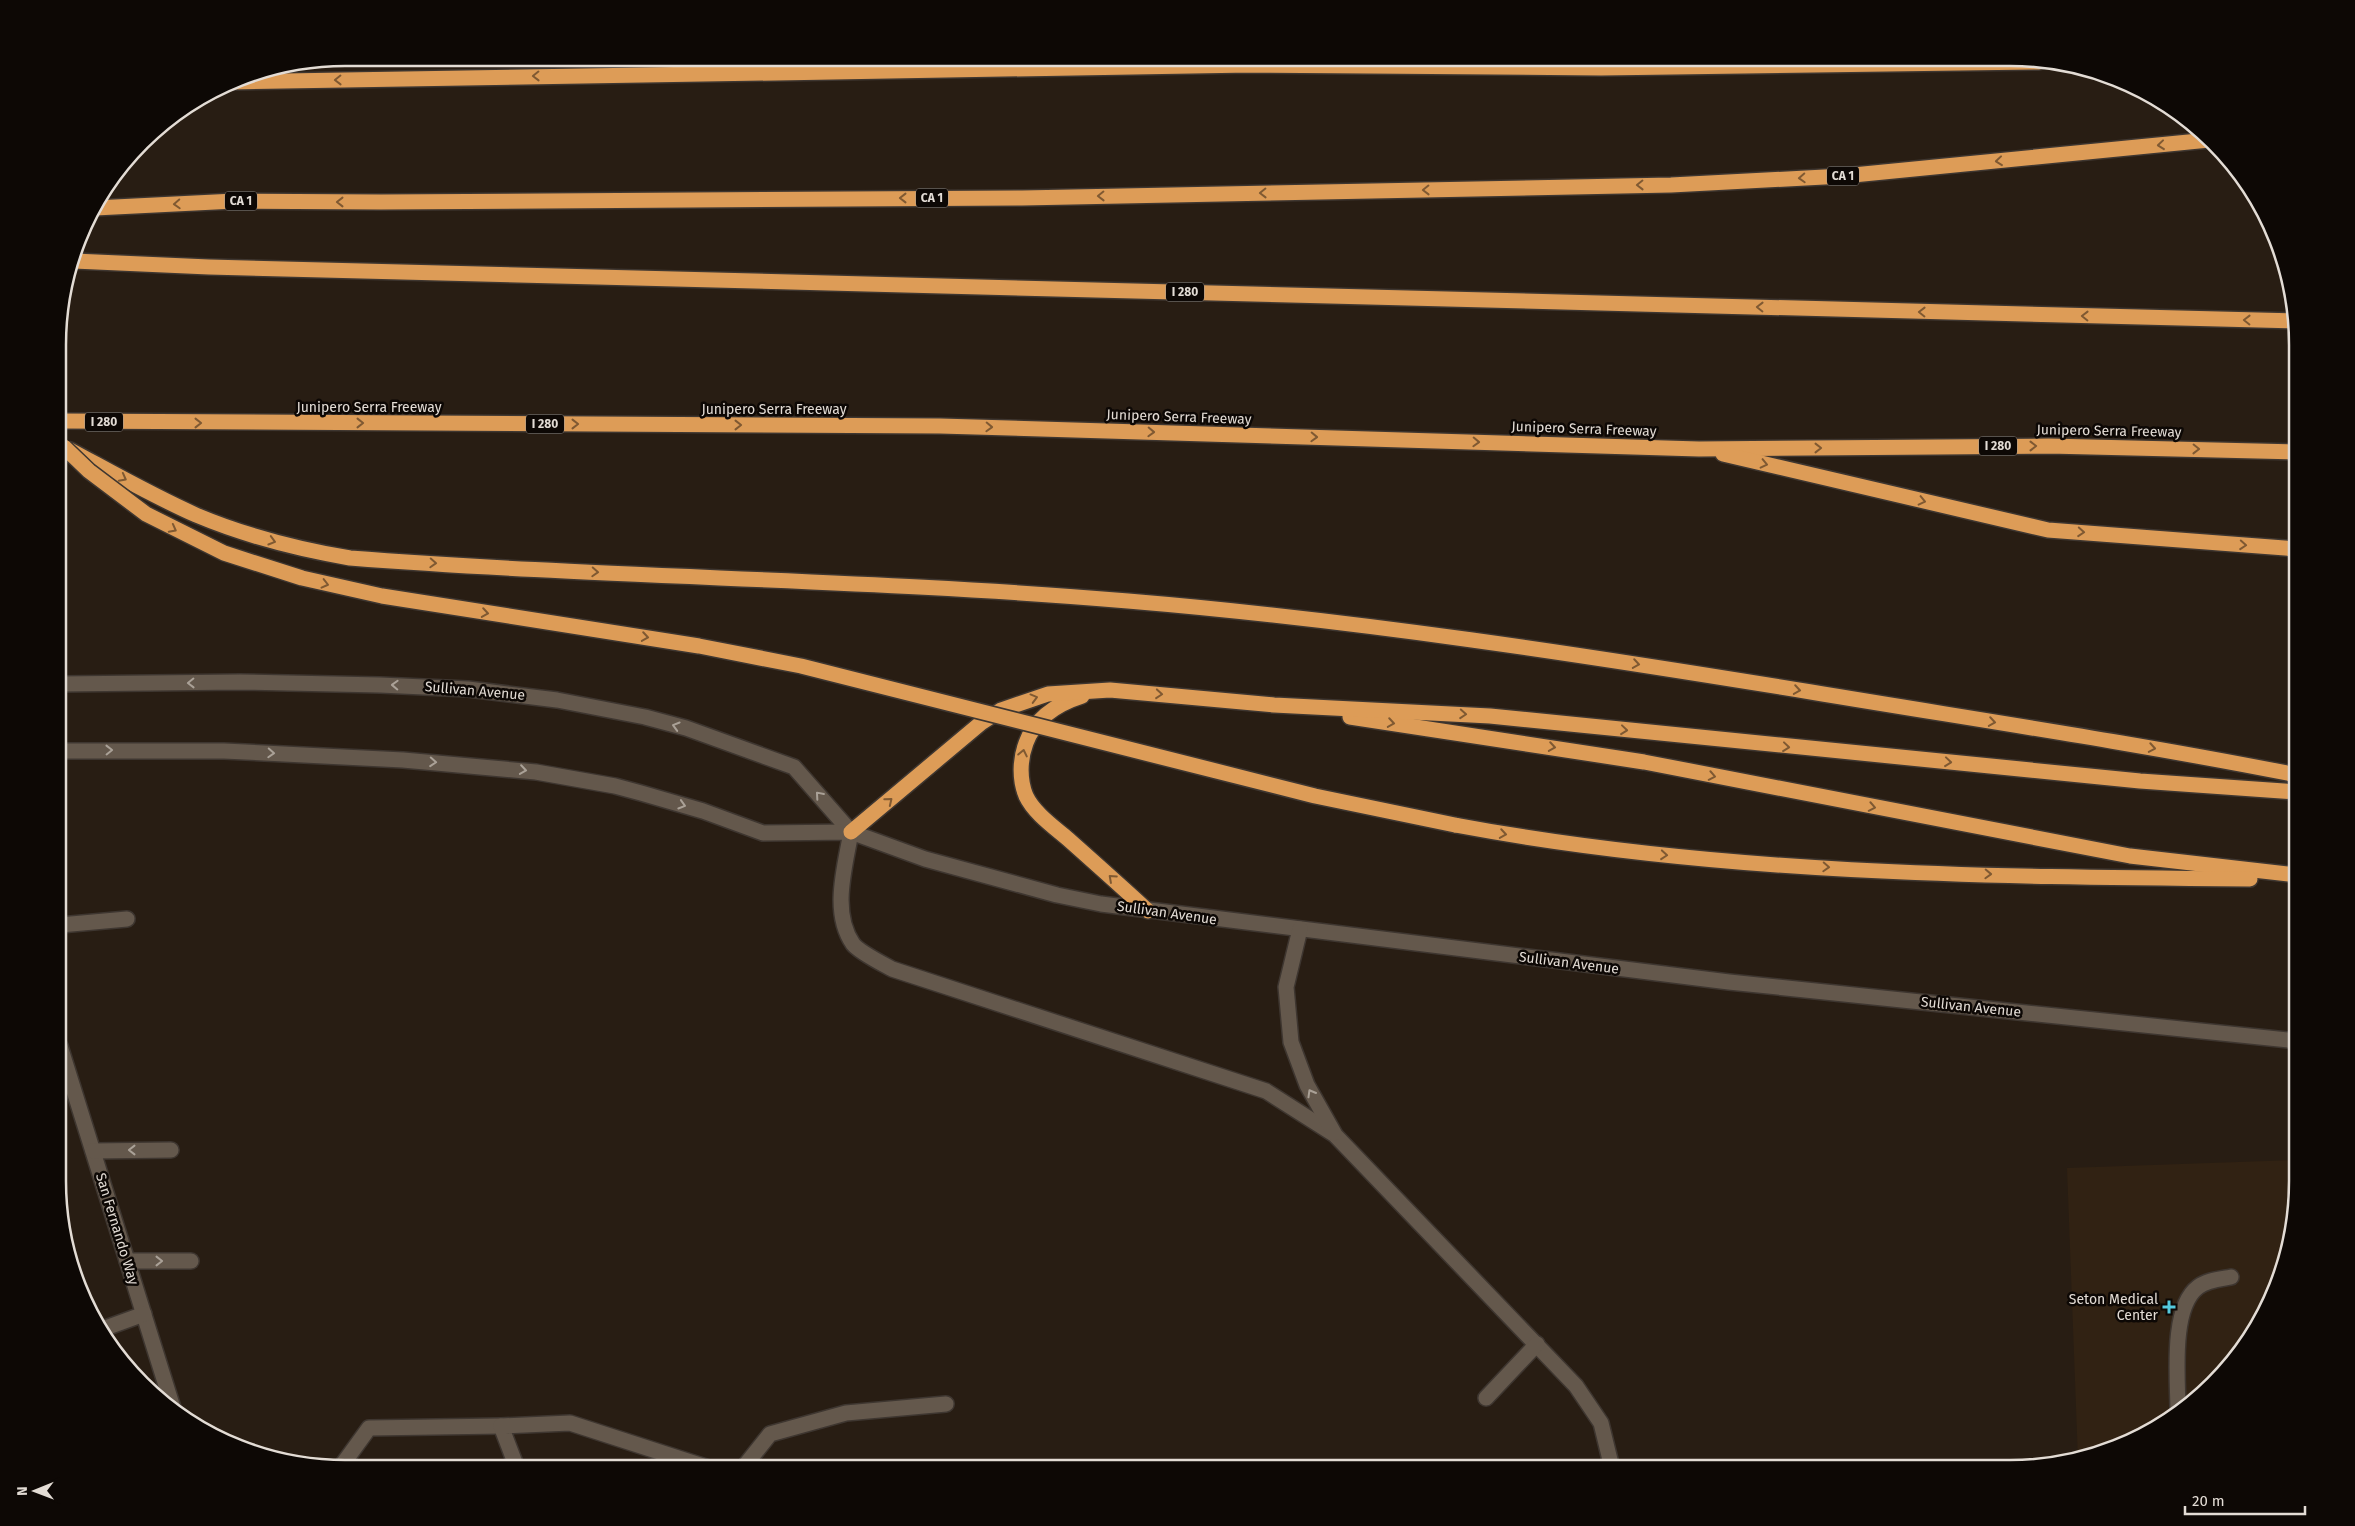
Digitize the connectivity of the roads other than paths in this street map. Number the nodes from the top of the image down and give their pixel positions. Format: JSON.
{"nodes":[{"id":1,"x":1190,"y":66,"type":"edge"},
{"id":2,"x":1380,"y":66,"type":"edge"},
{"id":3,"x":1772,"y":66,"type":"edge"},
{"id":4,"x":253,"y":82,"type":"edge"},
{"id":5,"x":2200,"y":141,"type":"edge"},
{"id":6,"x":103,"y":208,"type":"edge"},
{"id":7,"x":79,"y":261,"type":"edge"},
{"id":8,"x":2287,"y":321,"type":"edge"},
{"id":9,"x":66,"y":421,"type":"edge"},
{"id":10,"x":66,"y":447,"type":"edge"},
{"id":11,"x":66,"y":449,"type":"edge"},
{"id":12,"x":1699,"y":449,"type":"junction"},
{"id":13,"x":2289,"y":452,"type":"edge"},
{"id":14,"x":2289,"y":548,"type":"edge"},
{"id":15,"x":66,"y":684,"type":"edge"},
{"id":16,"x":1110,"y":690,"type":"junction"},
{"id":17,"x":1274,"y":704,"type":"junction"},
{"id":18,"x":66,"y":751,"type":"edge"},
{"id":19,"x":2289,"y":773,"type":"edge"},
{"id":20,"x":2289,"y":791,"type":"edge"},
{"id":21,"x":851,"y":832,"type":"junction"},
{"id":22,"x":2289,"y":874,"type":"edge"},
{"id":23,"x":2289,"y":880,"type":"edge"},
{"id":24,"x":1148,"y":911,"type":"junction"},
{"id":25,"x":127,"y":918,"type":"dead end"},
{"id":26,"x":66,"y":924,"type":"edge"},
{"id":27,"x":1300,"y":929,"type":"junction"},
{"id":28,"x":2289,"y":1040,"type":"edge"},
{"id":29,"x":66,"y":1065,"type":"edge"},
{"id":30,"x":1335,"y":1135,"type":"junction"},
{"id":31,"x":93,"y":1150,"type":"junction"},
{"id":32,"x":171,"y":1150,"type":"dead end"},
{"id":33,"x":191,"y":1260,"type":"dead end"},
{"id":34,"x":127,"y":1261,"type":"junction"},
{"id":35,"x":2231,"y":1277,"type":"dead end"},
{"id":36,"x":144,"y":1314,"type":"junction"},
{"id":37,"x":108,"y":1327,"type":"edge"},
{"id":38,"x":1537,"y":1344,"type":"junction"},
{"id":39,"x":170,"y":1398,"type":"edge"},
{"id":40,"x":1486,"y":1398,"type":"dead end"},
{"id":41,"x":2178,"y":1403,"type":"edge"},
{"id":42,"x":946,"y":1404,"type":"dead end"},
{"id":43,"x":501,"y":1426,"type":"junction"},
{"id":44,"x":346,"y":1460,"type":"edge"},
{"id":45,"x":514,"y":1460,"type":"edge"},
{"id":46,"x":684,"y":1460,"type":"edge"},
{"id":47,"x":749,"y":1460,"type":"edge"},
{"id":48,"x":1610,"y":1460,"type":"edge"}],
"edges":[{"from":1,"to":4,"type":"highway","one_way":true},
{"from":2,"to":3,"type":"highway"},
{"from":5,"to":6,"type":"highway","number":"CA 1","one_way":true},
{"from":8,"to":7,"type":"highway","number":"I 280","one_way":true},
{"from":9,"to":12,"type":"highway","name":"Junipero Serra Freeway","number":"I 280","one_way":true},
{"from":10,"to":19,"type":"highway","one_way":true,"bridge":true},
{"from":11,"to":23,"type":"highway","one_way":true,"bridge":true},
{"from":12,"to":13,"type":"highway","name":"Junipero Serra Freeway","number":"I 280","one_way":true},
{"from":12,"to":14,"type":"highway","one_way":true},
{"from":21,"to":15,"type":"street","name":"Sullivan Avenue","one_way":true},
{"from":16,"to":17,"type":"highway","one_way":true},
{"from":21,"to":16,"type":"highway","one_way":true},
{"from":24,"to":16,"type":"highway","one_way":true},
{"from":17,"to":20,"type":"highway","one_way":true},
{"from":17,"to":22,"type":"highway","one_way":true},
{"from":18,"to":21,"type":"street","name":"Sullivan Avenue","one_way":true},
{"from":21,"to":24,"type":"street","name":"Sullivan Avenue"},
{"from":21,"to":30,"type":"street"},
{"from":24,"to":27,"type":"street","name":"Sullivan Avenue"},
{"from":25,"to":26,"type":"street"},
{"from":27,"to":28,"type":"street","name":"Sullivan Avenue"},
{"from":30,"to":27,"type":"street","one_way":true},
{"from":29,"to":31,"type":"street","name":"San Fernando Way"},
{"from":30,"to":38,"type":"street"},
{"from":32,"to":31,"type":"street","one_way":true},
{"from":31,"to":34,"type":"street","name":"San Fernando Way"},
{"from":34,"to":33,"type":"street","one_way":true},
{"from":34,"to":36,"type":"street","name":"San Fernando Way"},
{"from":35,"to":41,"type":"street"},
{"from":36,"to":37,"type":"street"},
{"from":36,"to":39,"type":"street","name":"San Fernando Way"},
{"from":38,"to":40,"type":"street"},
{"from":38,"to":48,"type":"street"},
{"from":42,"to":47,"type":"street"},
{"from":43,"to":44,"type":"street"},
{"from":43,"to":45,"type":"street"},
{"from":43,"to":46,"type":"street"}]}
